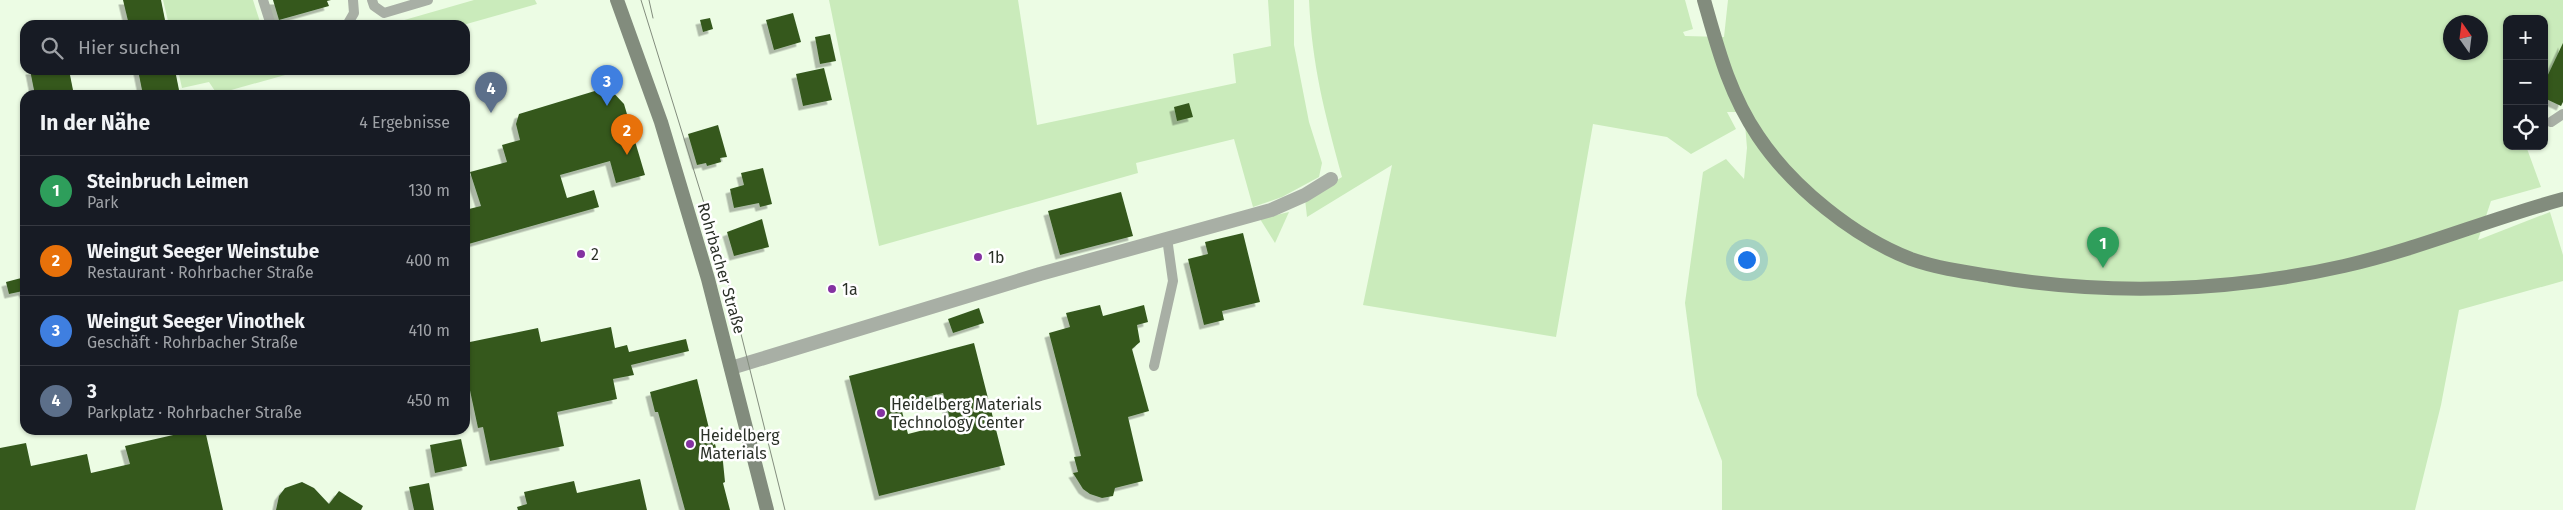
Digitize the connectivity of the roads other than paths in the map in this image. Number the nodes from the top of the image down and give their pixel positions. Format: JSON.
{"nodes":[{"id":1,"x":263,"y":0,"type":"edge"},
{"id":2,"x":353,"y":0,"type":"edge"},
{"id":3,"x":372,"y":0,"type":"edge"},
{"id":4,"x":428,"y":0,"type":"edge"},
{"id":5,"x":617,"y":0,"type":"edge"},
{"id":6,"x":1704,"y":0,"type":"edge"},
{"id":7,"x":269,"y":20,"type":"edge"},
{"id":8,"x":350,"y":20,"type":"edge"},
{"id":9,"x":2563,"y":114,"type":"edge"},
{"id":10,"x":2550,"y":122,"type":"dead end"},
{"id":11,"x":1331,"y":179,"type":"dead end"},
{"id":12,"x":2563,"y":199,"type":"edge"},
{"id":13,"x":1167,"y":238,"type":"junction"},
{"id":14,"x":1154,"y":366,"type":"dead end"},
{"id":15,"x":731,"y":368,"type":"junction"},
{"id":16,"x":767,"y":510,"type":"edge"}],
"edges":[{"from":1,"to":7,"type":"lane"},
{"from":2,"to":8,"type":"lane"},
{"from":3,"to":4,"type":"lane"},
{"from":5,"to":15,"type":"main road","name":"Rohrbacher Straße"},
{"from":6,"to":12,"type":"main road"},
{"from":9,"to":10,"type":"lane"},
{"from":11,"to":13,"type":"street"},
{"from":13,"to":14,"type":"lane"},
{"from":13,"to":15,"type":"street"},
{"from":15,"to":16,"type":"main road","name":"Rohrbacher Straße"}]}
